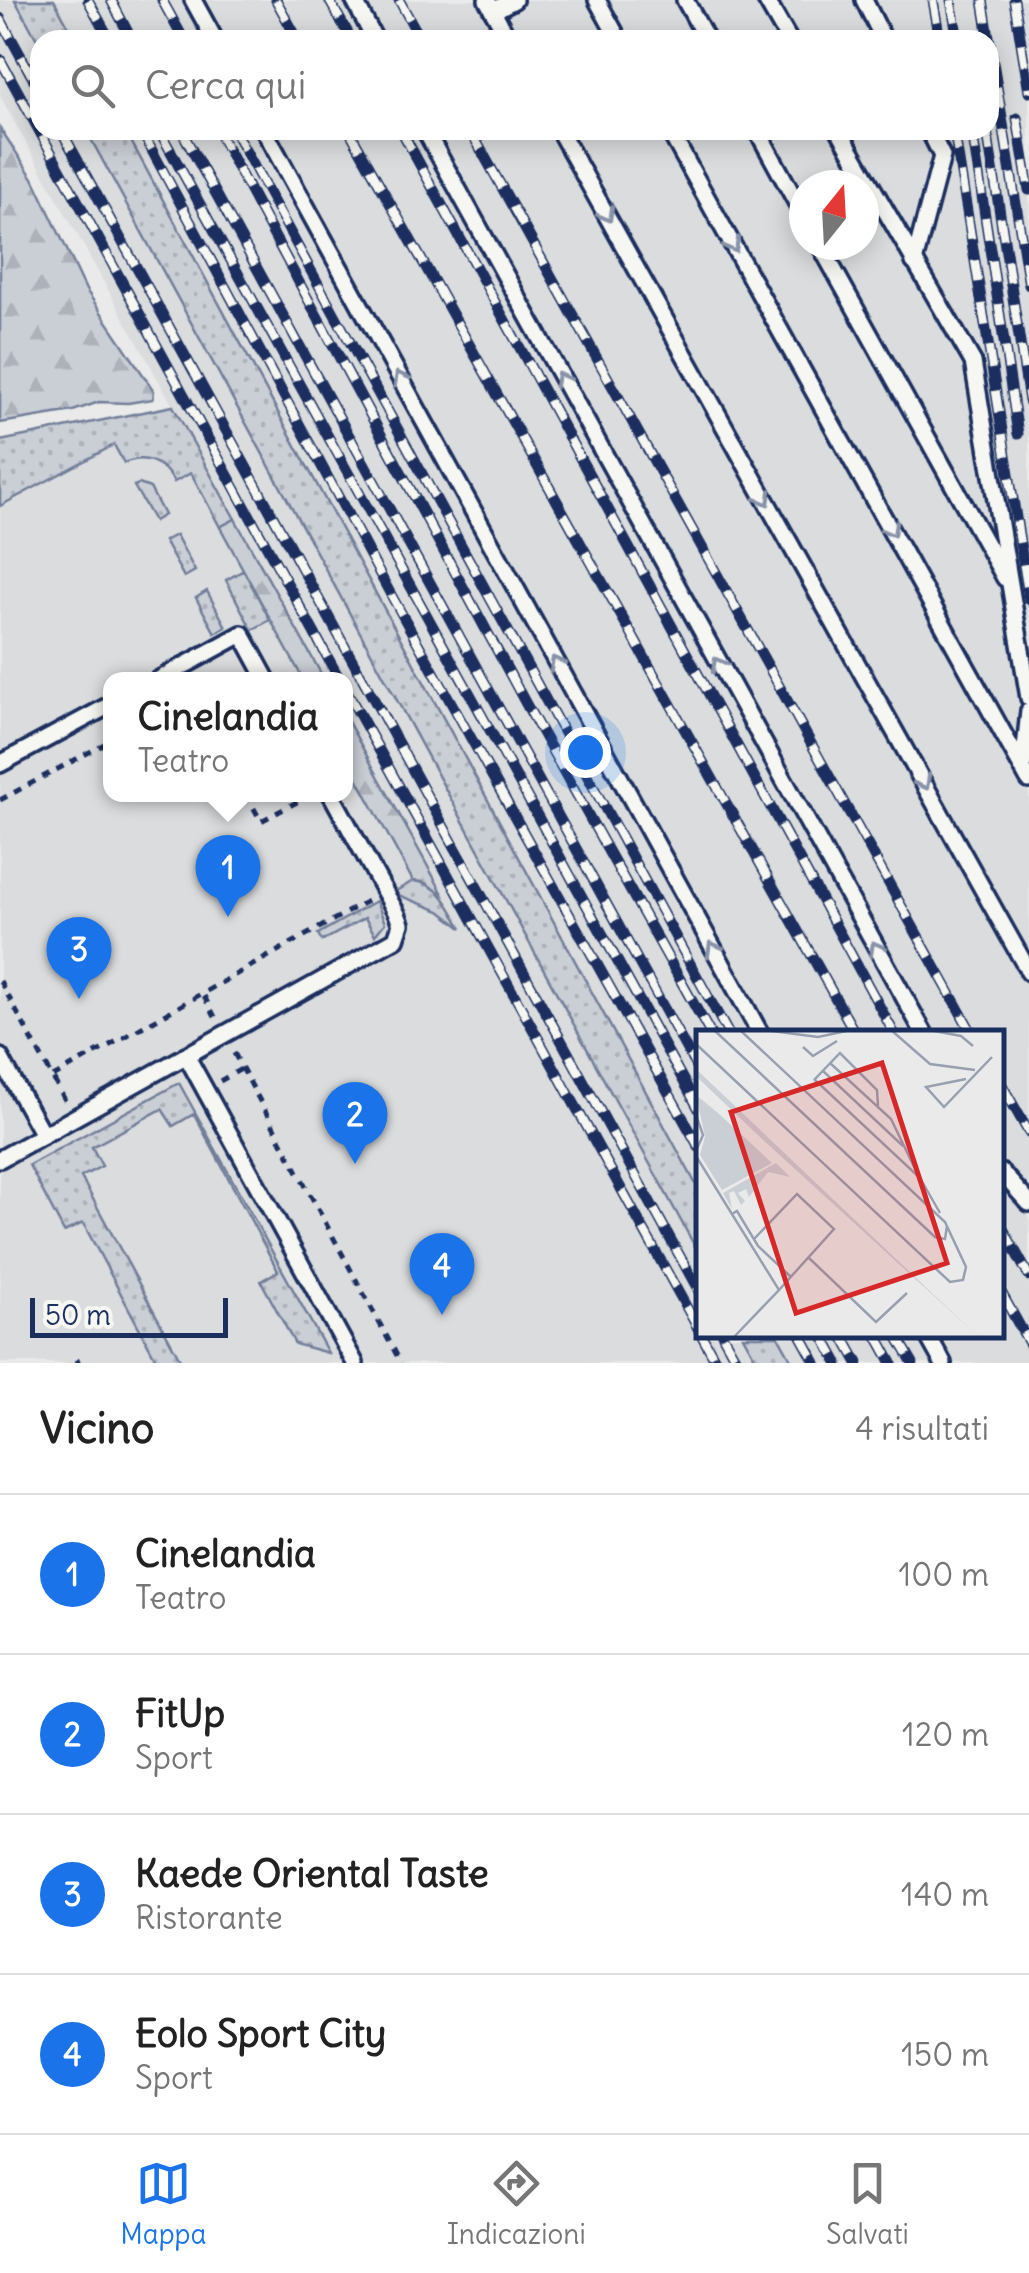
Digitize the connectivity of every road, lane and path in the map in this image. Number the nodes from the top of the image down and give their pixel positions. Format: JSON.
{"nodes":[{"id":1,"x":192,"y":0,"type":"edge"},
{"id":2,"x":354,"y":0,"type":"edge"},
{"id":3,"x":514,"y":0,"type":"edge"},
{"id":4,"x":597,"y":0,"type":"edge"},
{"id":5,"x":684,"y":0,"type":"edge"},
{"id":6,"x":766,"y":0,"type":"edge"},
{"id":7,"x":864,"y":0,"type":"edge"},
{"id":8,"x":490,"y":5,"type":"edge"},
{"id":9,"x":208,"y":30,"type":"edge"},
{"id":10,"x":370,"y":30,"type":"edge"},
{"id":11,"x":504,"y":30,"type":"edge"},
{"id":12,"x":614,"y":30,"type":"edge"},
{"id":13,"x":701,"y":30,"type":"edge"},
{"id":14,"x":783,"y":30,"type":"edge"},
{"id":15,"x":879,"y":30,"type":"edge"},
{"id":16,"x":269,"y":140,"type":"edge"},
{"id":17,"x":431,"y":140,"type":"edge"},
{"id":18,"x":566,"y":140,"type":"edge"},
{"id":19,"x":675,"y":140,"type":"edge"},
{"id":20,"x":762,"y":140,"type":"edge"},
{"id":21,"x":846,"y":140,"type":"edge"},
{"id":22,"x":935,"y":140,"type":"edge"},
{"id":23,"x":789,"y":189,"type":"edge"},
{"id":24,"x":828,"y":260,"type":"edge"},
{"id":25,"x":914,"y":262,"type":"junction"},
{"id":26,"x":1011,"y":590,"type":"junction"},
{"id":27,"x":173,"y":672,"type":"edge"},
{"id":28,"x":263,"y":672,"type":"edge"},
{"id":29,"x":1029,"y":698,"type":"edge"},
{"id":30,"x":103,"y":709,"type":"edge"},
{"id":31,"x":1029,"y":711,"type":"edge"},
{"id":32,"x":103,"y":745,"type":"edge"},
{"id":33,"x":0,"y":764,"type":"edge"},
{"id":34,"x":1026,"y":774,"type":"edge"},
{"id":35,"x":0,"y":800,"type":"edge"},
{"id":36,"x":250,"y":802,"type":"edge"},
{"id":37,"x":297,"y":802,"type":"edge"},
{"id":38,"x":314,"y":802,"type":"edge"},
{"id":39,"x":335,"y":802,"type":"edge"},
{"id":40,"x":318,"y":810,"type":"dead end"},
{"id":41,"x":360,"y":887,"type":"dead end"},
{"id":42,"x":1029,"y":972,"type":"edge"},
{"id":43,"x":0,"y":981,"type":"edge"},
{"id":44,"x":203,"y":995,"type":"junction"},
{"id":45,"x":213,"y":1013,"type":"dead end"},
{"id":46,"x":758,"y":1030,"type":"edge"},
{"id":47,"x":922,"y":1030,"type":"edge"},
{"id":48,"x":234,"y":1052,"type":"dead end"},
{"id":49,"x":186,"y":1055,"type":"junction"},
{"id":50,"x":0,"y":1057,"type":"edge"},
{"id":51,"x":242,"y":1069,"type":"junction"},
{"id":52,"x":235,"y":1073,"type":"dead end"},
{"id":53,"x":53,"y":1077,"type":"junction"},
{"id":54,"x":63,"y":1095,"type":"dead end"},
{"id":55,"x":43,"y":1135,"type":"junction"},
{"id":56,"x":0,"y":1158,"type":"edge"},
{"id":57,"x":1004,"y":1176,"type":"edge"},
{"id":58,"x":1029,"y":1203,"type":"edge"},
{"id":59,"x":929,"y":1338,"type":"edge"},
{"id":60,"x":355,"y":1363,"type":"edge"},
{"id":61,"x":402,"y":1363,"type":"edge"},
{"id":62,"x":943,"y":1363,"type":"edge"}],
"edges":[{"from":1,"to":9,"type":"lane"},
{"from":2,"to":10,"type":"lane"},
{"from":3,"to":8,"type":"lane"},
{"from":4,"to":12,"type":"lane"},
{"from":5,"to":13,"type":"lane"},
{"from":6,"to":14,"type":"lane"},
{"from":7,"to":15,"type":"lane"},
{"from":8,"to":11,"type":"lane"},
{"from":46,"to":16,"type":"lane","one_way":true},
{"from":47,"to":17,"type":"lane","one_way":true},
{"from":18,"to":42,"type":"lane","one_way":true},
{"from":19,"to":34,"type":"lane","one_way":true},
{"from":20,"to":23,"type":"lane"},
{"from":21,"to":25,"type":"lane"},
{"from":22,"to":25,"type":"lane"},
{"from":24,"to":26,"type":"lane"},
{"from":25,"to":26,"type":"lane"},
{"from":26,"to":29,"type":"lane"},
{"from":27,"to":28,"type":"lane"},
{"from":30,"to":33,"type":"lane"},
{"from":31,"to":34,"type":"lane"},
{"from":32,"to":35,"type":"path"},
{"from":36,"to":37,"type":"path"},
{"from":38,"to":40,"type":"path"},
{"from":39,"to":49,"type":"lane"},
{"from":41,"to":44,"type":"path"},
{"from":43,"to":53,"type":"path"},
{"from":44,"to":45,"type":"path"},
{"from":44,"to":53,"type":"path"},
{"from":48,"to":51,"type":"path"},
{"from":49,"to":55,"type":"lane"},
{"from":49,"to":60,"type":"lane"},
{"from":50,"to":55,"type":"lane"},
{"from":51,"to":52,"type":"path"},
{"from":51,"to":61,"type":"path"},
{"from":53,"to":54,"type":"path"},
{"from":55,"to":56,"type":"lane"},
{"from":57,"to":58,"type":"lane"},
{"from":59,"to":62,"type":"lane"}]}
